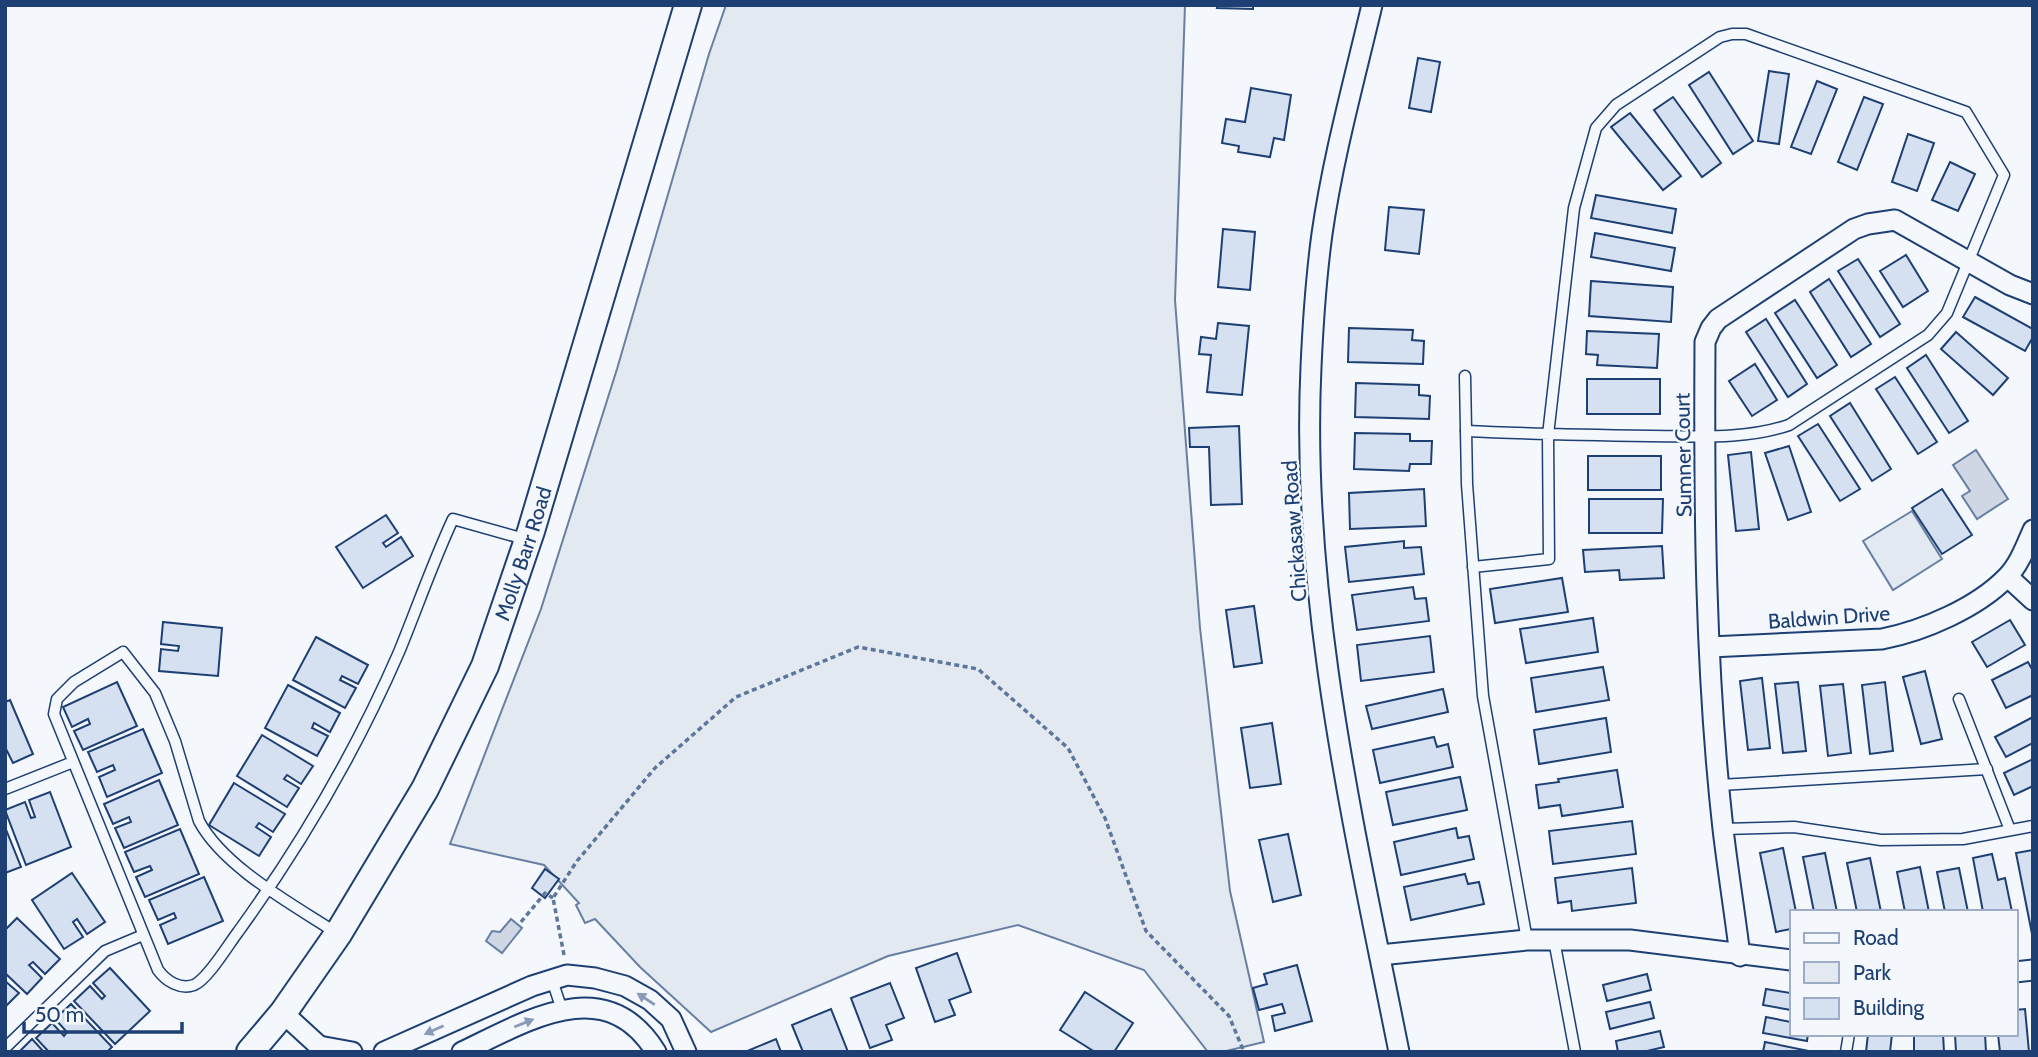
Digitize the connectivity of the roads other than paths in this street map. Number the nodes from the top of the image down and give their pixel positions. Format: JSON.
{"nodes":[{"id":1,"x":688,"y":5,"type":"edge"},
{"id":2,"x":1371,"y":5,"type":"edge"},
{"id":3,"x":1967,"y":260,"type":"junction"},
{"id":4,"x":2033,"y":294,"type":"edge"},
{"id":5,"x":1465,"y":376,"type":"dead end"},
{"id":6,"x":1466,"y":430,"type":"junction"},
{"id":7,"x":1548,"y":435,"type":"junction"},
{"id":8,"x":1704,"y":436,"type":"junction"},
{"id":9,"x":2033,"y":530,"type":"edge"},
{"id":10,"x":528,"y":540,"type":"junction"},
{"id":11,"x":1473,"y":567,"type":"junction"},
{"id":12,"x":2008,"y":577,"type":"junction"},
{"id":13,"x":2033,"y":600,"type":"edge"},
{"id":14,"x":1710,"y":647,"type":"junction"},
{"id":15,"x":1959,"y":699,"type":"dead end"},
{"id":16,"x":73,"y":762,"type":"junction"},
{"id":17,"x":1987,"y":769,"type":"junction"},
{"id":18,"x":1720,"y":785,"type":"junction"},
{"id":19,"x":5,"y":789,"type":"edge"},
{"id":20,"x":2033,"y":826,"type":"edge"},
{"id":21,"x":1723,"y":829,"type":"junction"},
{"id":22,"x":2010,"y":830,"type":"junction"},
{"id":23,"x":269,"y":889,"type":"junction"},
{"id":24,"x":338,"y":934,"type":"junction"},
{"id":25,"x":143,"y":935,"type":"junction"},
{"id":26,"x":1527,"y":940,"type":"junction"},
{"id":27,"x":1554,"y":940,"type":"junction"},
{"id":28,"x":1380,"y":955,"type":"junction"},
{"id":29,"x":1740,"y":956,"type":"junction"},
{"id":30,"x":1790,"y":960,"type":"edge"},
{"id":31,"x":559,"y":977,"type":"junction"},
{"id":32,"x":562,"y":1010,"type":"junction"},
{"id":33,"x":284,"y":1013,"type":"junction"},
{"id":34,"x":5,"y":1048,"type":"edge"},
{"id":35,"x":321,"y":1049,"type":"edge"},
{"id":36,"x":250,"y":1052,"type":"edge"},
{"id":37,"x":352,"y":1052,"type":"edge"},
{"id":38,"x":384,"y":1052,"type":"edge"},
{"id":39,"x":462,"y":1052,"type":"edge"},
{"id":40,"x":656,"y":1052,"type":"edge"},
{"id":41,"x":686,"y":1052,"type":"edge"},
{"id":42,"x":1399,"y":1052,"type":"edge"},
{"id":43,"x":1575,"y":1052,"type":"edge"}],
"edges":[{"from":1,"to":10,"type":"main road","name":"Molly Barr Road"},
{"from":2,"to":28,"type":"street","name":"Chickasaw Road"},
{"from":3,"to":4,"type":"street","name":"Sumner Court"},
{"from":3,"to":7,"type":"lane"},
{"from":3,"to":8,"type":"lane"},
{"from":3,"to":8,"type":"street","name":"Sumner Court"},
{"from":5,"to":6,"type":"lane"},
{"from":6,"to":7,"type":"lane"},
{"from":6,"to":11,"type":"lane"},
{"from":7,"to":8,"type":"lane"},
{"from":7,"to":11,"type":"lane"},
{"from":8,"to":14,"type":"street","name":"Sumner Court"},
{"from":9,"to":12,"type":"street","name":"Baldwin Drive"},
{"from":10,"to":23,"type":"lane"},
{"from":10,"to":24,"type":"main road","name":"Molly Barr Road"},
{"from":11,"to":26,"type":"lane"},
{"from":12,"to":13,"type":"street"},
{"from":12,"to":14,"type":"street","name":"Baldwin Drive"},
{"from":14,"to":18,"type":"street","name":"Sumner Court"},
{"from":15,"to":17,"type":"lane"},
{"from":16,"to":19,"type":"lane"},
{"from":16,"to":23,"type":"lane"},
{"from":16,"to":25,"type":"lane"},
{"from":17,"to":18,"type":"lane"},
{"from":17,"to":22,"type":"lane"},
{"from":18,"to":21,"type":"street","name":"Sumner Court"},
{"from":20,"to":22,"type":"lane"},
{"from":21,"to":22,"type":"lane"},
{"from":21,"to":29,"type":"street","name":"Sumner Court"},
{"from":23,"to":24,"type":"lane"},
{"from":23,"to":25,"type":"lane"},
{"from":24,"to":33,"type":"main road","name":"Molly Barr Road"},
{"from":25,"to":34,"type":"lane"},
{"from":26,"to":27,"type":"street"},
{"from":26,"to":28,"type":"street"},
{"from":27,"to":29,"type":"street"},
{"from":27,"to":43,"type":"lane"},
{"from":28,"to":42,"type":"street","name":"Chickasaw Road"},
{"from":29,"to":30,"type":"street"},
{"from":31,"to":32,"type":"lane"},
{"from":31,"to":38,"type":"street","one_way":true},
{"from":41,"to":31,"type":"street","one_way":true},
{"from":39,"to":32,"type":"street","one_way":true},
{"from":32,"to":40,"type":"street"},
{"from":33,"to":35,"type":"street"},
{"from":33,"to":36,"type":"main road","name":"Molly Barr Road"},
{"from":35,"to":37,"type":"street"}]}
